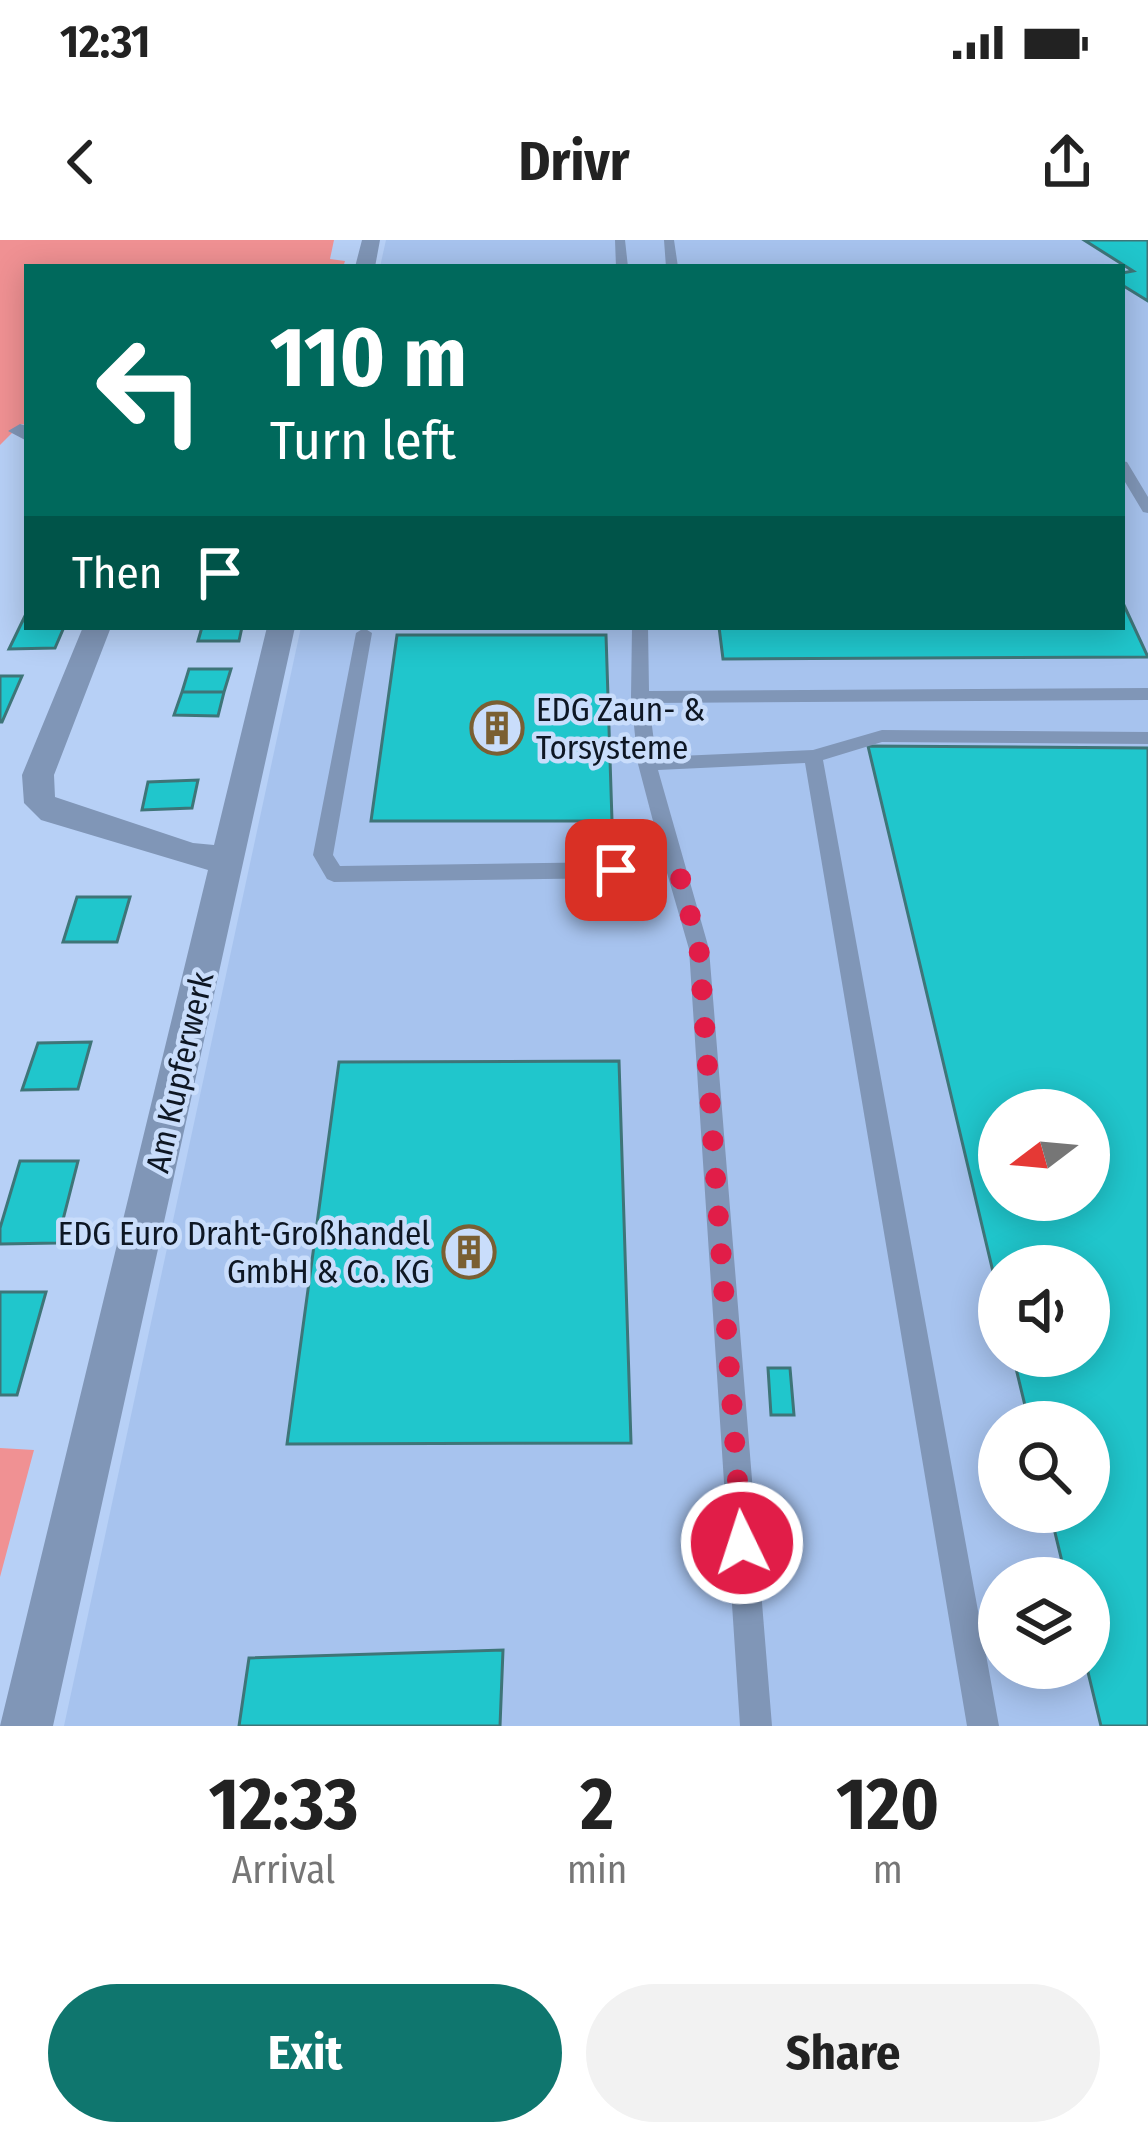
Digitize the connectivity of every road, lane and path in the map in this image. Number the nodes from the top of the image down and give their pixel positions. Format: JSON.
{"nodes":[{"id":1,"x":1125,"y":470,"type":"edge"},
{"id":2,"x":1148,"y":509,"type":"edge"},
{"id":3,"x":96,"y":630,"type":"edge"},
{"id":4,"x":279,"y":630,"type":"edge"},
{"id":5,"x":640,"y":630,"type":"edge"},
{"id":6,"x":364,"y":633,"type":"dead end"},
{"id":7,"x":1148,"y":694,"type":"edge"},
{"id":8,"x":640,"y":697,"type":"junction"},
{"id":9,"x":1148,"y":738,"type":"edge"},
{"id":10,"x":813,"y":756,"type":"junction"},
{"id":11,"x":647,"y":764,"type":"junction"},
{"id":12,"x":227,"y":859,"type":"junction"},
{"id":13,"x":677,"y":865,"type":"junction"},
{"id":14,"x":26,"y":1726,"type":"edge"},
{"id":15,"x":756,"y":1726,"type":"edge"},
{"id":16,"x":983,"y":1726,"type":"edge"}],
"edges":[{"from":1,"to":2,"type":"lane"},
{"from":3,"to":12,"type":"street"},
{"from":4,"to":12,"type":"street","name":"Am Kupferwerk"},
{"from":5,"to":8,"type":"lane"},
{"from":6,"to":13,"type":"lane"},
{"from":7,"to":8,"type":"lane"},
{"from":8,"to":11,"type":"lane"},
{"from":9,"to":10,"type":"lane"},
{"from":10,"to":11,"type":"lane"},
{"from":10,"to":16,"type":"lane"},
{"from":11,"to":13,"type":"lane"},
{"from":12,"to":14,"type":"street","name":"Am Kupferwerk"},
{"from":13,"to":15,"type":"lane"}]}
